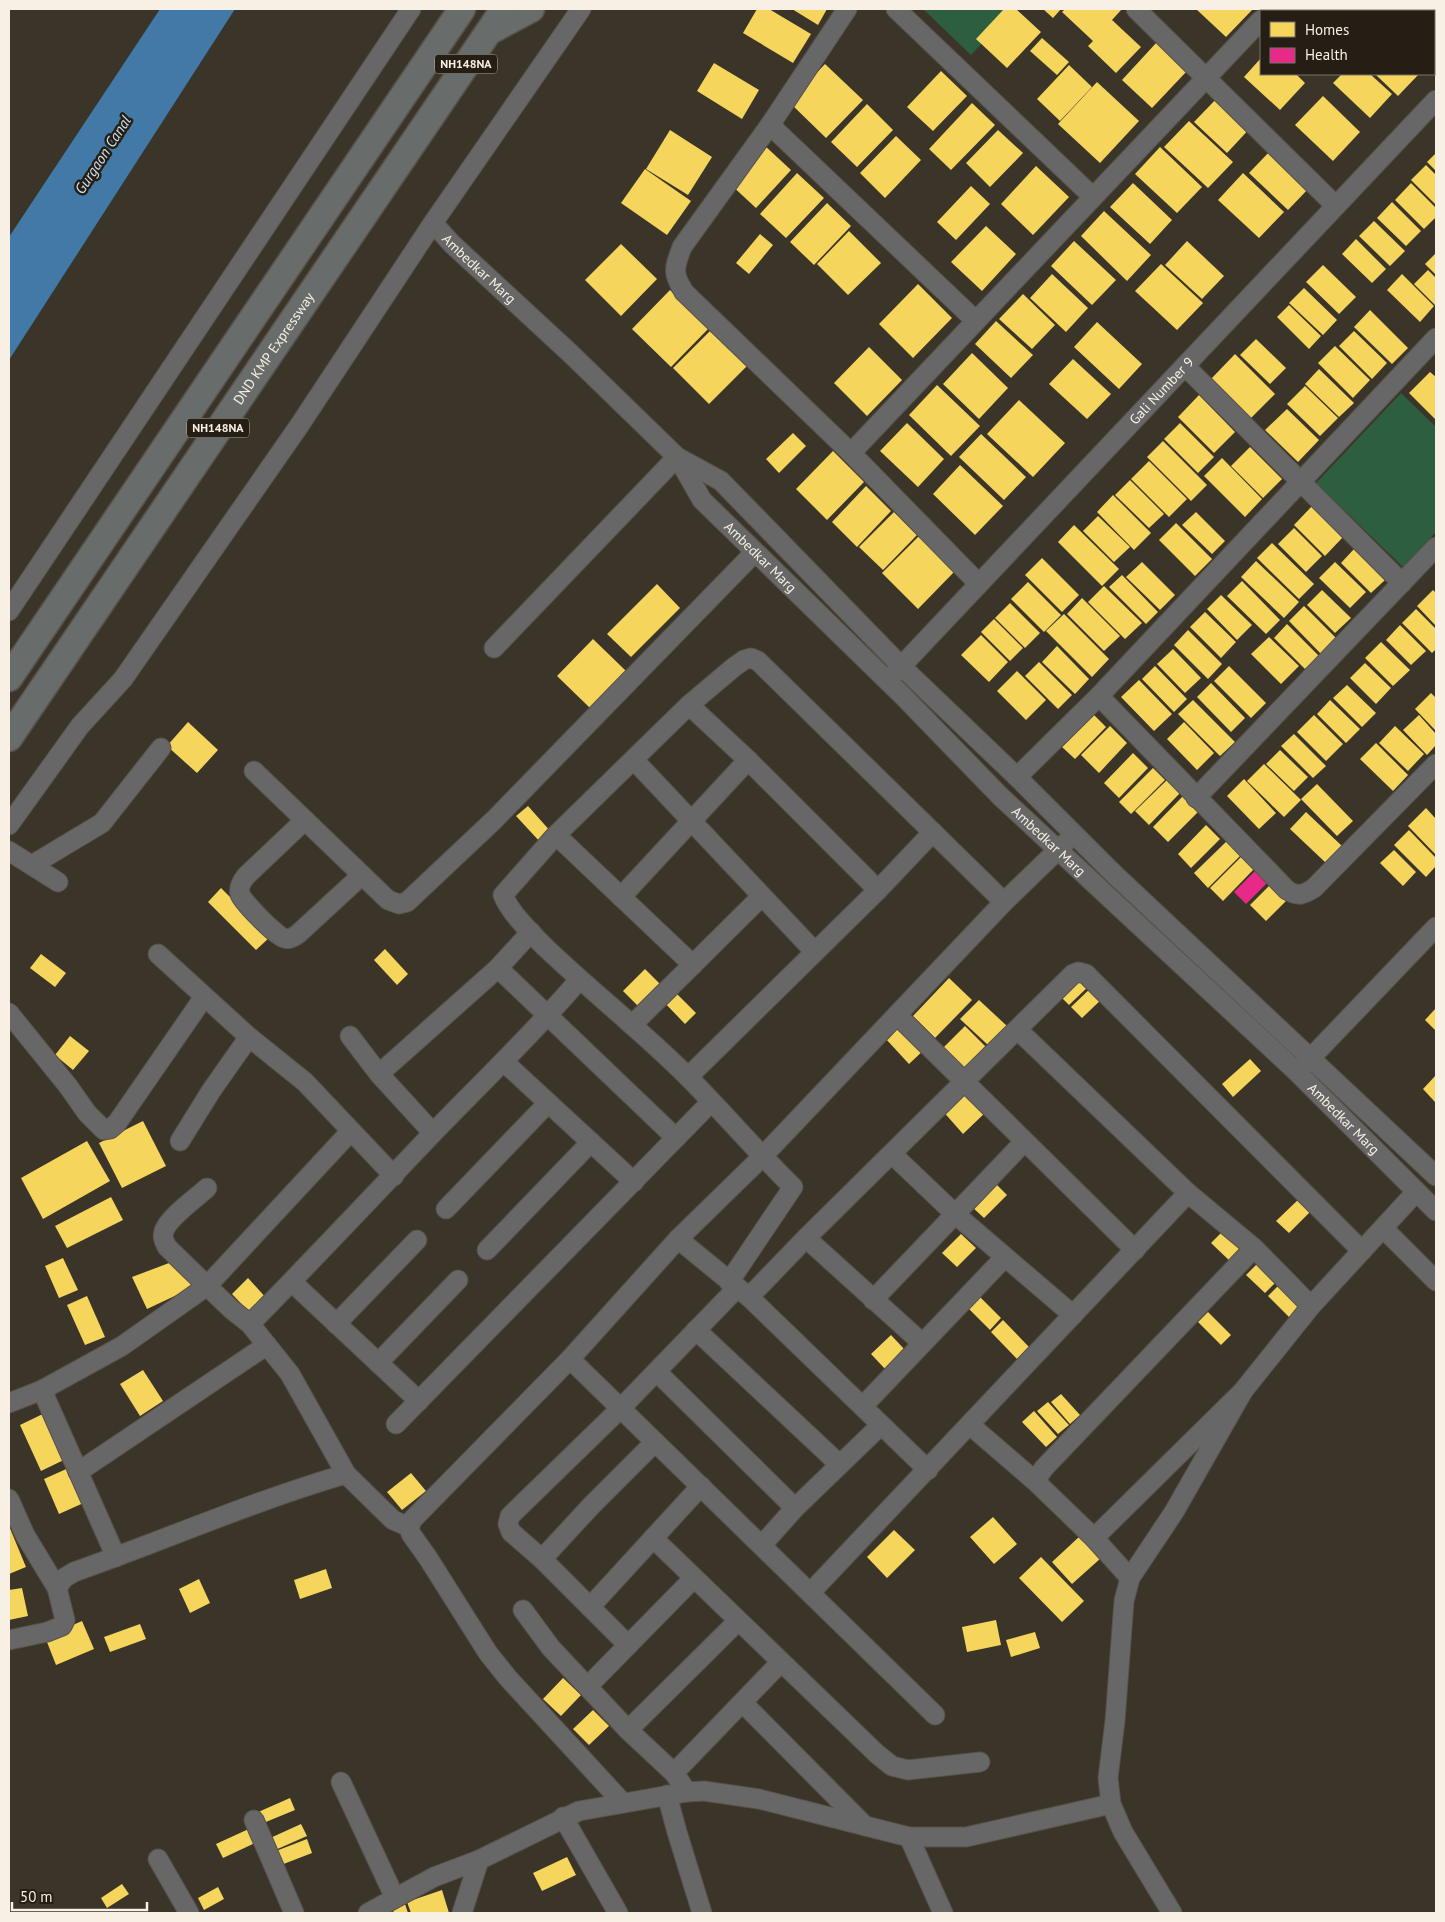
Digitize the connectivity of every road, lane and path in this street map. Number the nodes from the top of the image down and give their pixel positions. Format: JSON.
{"nodes":[{"id":1,"x":411,"y":9,"type":"edge"},
{"id":2,"x":462,"y":9,"type":"edge"},
{"id":3,"x":504,"y":9,"type":"edge"},
{"id":4,"x":531,"y":9,"type":"edge"},
{"id":5,"x":581,"y":9,"type":"edge"},
{"id":6,"x":847,"y":9,"type":"edge"},
{"id":7,"x":896,"y":9,"type":"edge"},
{"id":8,"x":1136,"y":9,"type":"edge"},
{"id":9,"x":1260,"y":21,"type":"edge"},
{"id":10,"x":487,"y":33,"type":"junction"},
{"id":11,"x":1206,"y":78,"type":"junction"},
{"id":12,"x":1436,"y":100,"type":"edge"},
{"id":13,"x":770,"y":125,"type":"junction"},
{"id":14,"x":1093,"y":197,"type":"junction"},
{"id":15,"x":1336,"y":206,"type":"junction"},
{"id":16,"x":433,"y":223,"type":"junction"},
{"id":17,"x":976,"y":321,"type":"junction"},
{"id":18,"x":1436,"y":338,"type":"edge"},
{"id":19,"x":1185,"y":366,"type":"junction"},
{"id":20,"x":851,"y":453,"type":"junction"},
{"id":21,"x":677,"y":457,"type":"junction"},
{"id":22,"x":1301,"y":482,"type":"junction"},
{"id":23,"x":1436,"y":547,"type":"edge"},
{"id":24,"x":755,"y":552,"type":"junction"},
{"id":25,"x":1402,"y":583,"type":"junction"},
{"id":26,"x":979,"y":584,"type":"junction"},
{"id":27,"x":9,"y":611,"type":"edge"},
{"id":28,"x":494,"y":648,"type":"dead end"},
{"id":29,"x":901,"y":666,"type":"junction"},
{"id":30,"x":9,"y":678,"type":"edge"},
{"id":31,"x":887,"y":681,"type":"junction"},
{"id":32,"x":1099,"y":696,"type":"junction"},
{"id":33,"x":690,"y":705,"type":"junction"},
{"id":34,"x":9,"y":738,"type":"edge"},
{"id":35,"x":161,"y":748,"type":"dead end"},
{"id":36,"x":634,"y":760,"type":"junction"},
{"id":37,"x":748,"y":760,"type":"junction"},
{"id":38,"x":1436,"y":764,"type":"edge"},
{"id":39,"x":254,"y":770,"type":"dead end"},
{"id":40,"x":1017,"y":777,"type":"junction"},
{"id":41,"x":1196,"y":798,"type":"junction"},
{"id":42,"x":305,"y":820,"type":"junction"},
{"id":43,"x":692,"y":821,"type":"junction"},
{"id":44,"x":9,"y":825,"type":"edge"},
{"id":45,"x":933,"y":832,"type":"junction"},
{"id":46,"x":556,"y":835,"type":"junction"},
{"id":47,"x":1074,"y":835,"type":"junction"},
{"id":48,"x":9,"y":850,"type":"edge"},
{"id":49,"x":1057,"y":850,"type":"junction"},
{"id":50,"x":32,"y":866,"type":"junction"},
{"id":51,"x":362,"y":875,"type":"junction"},
{"id":52,"x":58,"y":882,"type":"dead end"},
{"id":53,"x":878,"y":890,"type":"junction"},
{"id":54,"x":621,"y":897,"type":"junction"},
{"id":55,"x":761,"y":897,"type":"junction"},
{"id":56,"x":1004,"y":902,"type":"junction"},
{"id":57,"x":1436,"y":927,"type":"edge"},
{"id":58,"x":531,"y":932,"type":"junction"},
{"id":59,"x":814,"y":951,"type":"junction"},
{"id":60,"x":158,"y":954,"type":"dead end"},
{"id":61,"x":693,"y":965,"type":"junction"},
{"id":62,"x":498,"y":968,"type":"junction"},
{"id":63,"x":580,"y":980,"type":"junction"},
{"id":64,"x":204,"y":996,"type":"junction"},
{"id":65,"x":9,"y":1013,"type":"edge"},
{"id":66,"x":549,"y":1015,"type":"junction"},
{"id":67,"x":897,"y":1015,"type":"junction"},
{"id":68,"x":632,"y":1025,"type":"junction"},
{"id":69,"x":1018,"y":1030,"type":"junction"},
{"id":70,"x":350,"y":1036,"type":"dead end"},
{"id":71,"x":249,"y":1037,"type":"junction"},
{"id":72,"x":1311,"y":1057,"type":"junction"},
{"id":73,"x":504,"y":1062,"type":"junction"},
{"id":74,"x":1297,"y":1072,"type":"junction"},
{"id":75,"x":380,"y":1074,"type":"junction"},
{"id":76,"x":688,"y":1077,"type":"junction"},
{"id":77,"x":965,"y":1080,"type":"junction"},
{"id":78,"x":711,"y":1102,"type":"junction"},
{"id":79,"x":548,"y":1103,"type":"junction"},
{"id":80,"x":351,"y":1131,"type":"junction"},
{"id":81,"x":433,"y":1133,"type":"junction"},
{"id":82,"x":676,"y":1138,"type":"junction"},
{"id":83,"x":180,"y":1141,"type":"dead end"},
{"id":84,"x":591,"y":1142,"type":"junction"},
{"id":85,"x":1024,"y":1142,"type":"junction"},
{"id":86,"x":892,"y":1154,"type":"junction"},
{"id":87,"x":762,"y":1157,"type":"junction"},
{"id":88,"x":394,"y":1176,"type":"junction"},
{"id":89,"x":1436,"y":1176,"type":"edge"},
{"id":90,"x":634,"y":1182,"type":"junction"},
{"id":91,"x":207,"y":1188,"type":"dead end"},
{"id":92,"x":1416,"y":1192,"type":"junction"},
{"id":93,"x":1188,"y":1193,"type":"junction"},
{"id":94,"x":446,"y":1209,"type":"dead end"},
{"id":95,"x":1436,"y":1211,"type":"edge"},
{"id":96,"x":955,"y":1214,"type":"junction"},
{"id":97,"x":1383,"y":1228,"type":"junction"},
{"id":98,"x":806,"y":1238,"type":"junction"},
{"id":99,"x":678,"y":1239,"type":"junction"},
{"id":100,"x":417,"y":1240,"type":"dead end"},
{"id":101,"x":1254,"y":1248,"type":"junction"},
{"id":102,"x":487,"y":1250,"type":"dead end"},
{"id":103,"x":1135,"y":1250,"type":"junction"},
{"id":104,"x":1362,"y":1251,"type":"junction"},
{"id":105,"x":1005,"y":1257,"type":"junction"},
{"id":106,"x":458,"y":1280,"type":"dead end"},
{"id":107,"x":1436,"y":1281,"type":"edge"},
{"id":108,"x":292,"y":1282,"type":"junction"},
{"id":109,"x":207,"y":1286,"type":"junction"},
{"id":110,"x":738,"y":1289,"type":"junction"},
{"id":111,"x":873,"y":1300,"type":"junction"},
{"id":112,"x":1311,"y":1306,"type":"junction"},
{"id":113,"x":1073,"y":1315,"type":"junction"},
{"id":114,"x":250,"y":1324,"type":"junction"},
{"id":115,"x":336,"y":1324,"type":"junction"},
{"id":116,"x":696,"y":1330,"type":"junction"},
{"id":117,"x":922,"y":1344,"type":"junction"},
{"id":118,"x":266,"y":1345,"type":"junction"},
{"id":119,"x":570,"y":1359,"type":"junction"},
{"id":120,"x":378,"y":1363,"type":"junction"},
{"id":121,"x":657,"y":1372,"type":"junction"},
{"id":122,"x":42,"y":1390,"type":"junction"},
{"id":123,"x":1243,"y":1391,"type":"junction"},
{"id":124,"x":419,"y":1401,"type":"junction"},
{"id":125,"x":9,"y":1403,"type":"edge"},
{"id":126,"x":864,"y":1406,"type":"junction"},
{"id":127,"x":620,"y":1408,"type":"junction"},
{"id":128,"x":396,"y":1424,"type":"dead end"},
{"id":129,"x":881,"y":1425,"type":"junction"},
{"id":130,"x":970,"y":1425,"type":"junction"},
{"id":131,"x":656,"y":1442,"type":"junction"},
{"id":132,"x":839,"y":1464,"type":"junction"},
{"id":133,"x":928,"y":1470,"type":"junction"},
{"id":134,"x":78,"y":1472,"type":"junction"},
{"id":135,"x":346,"y":1474,"type":"junction"},
{"id":136,"x":1035,"y":1481,"type":"junction"},
{"id":137,"x":701,"y":1486,"type":"junction"},
{"id":138,"x":9,"y":1499,"type":"edge"},
{"id":139,"x":794,"y":1508,"type":"junction"},
{"id":140,"x":408,"y":1527,"type":"junction"},
{"id":141,"x":653,"y":1538,"type":"junction"},
{"id":142,"x":1094,"y":1538,"type":"junction"},
{"id":143,"x":762,"y":1545,"type":"junction"},
{"id":144,"x":116,"y":1557,"type":"junction"},
{"id":145,"x":542,"y":1559,"type":"junction"},
{"id":146,"x":694,"y":1578,"type":"junction"},
{"id":147,"x":1130,"y":1578,"type":"junction"},
{"id":148,"x":57,"y":1588,"type":"junction"},
{"id":149,"x":811,"y":1592,"type":"junction"},
{"id":150,"x":590,"y":1607,"type":"junction"},
{"id":151,"x":523,"y":1610,"type":"dead end"},
{"id":152,"x":738,"y":1621,"type":"junction"},
{"id":153,"x":9,"y":1640,"type":"edge"},
{"id":154,"x":628,"y":1645,"type":"junction"},
{"id":155,"x":781,"y":1662,"type":"junction"},
{"id":156,"x":588,"y":1686,"type":"junction"},
{"id":157,"x":743,"y":1703,"type":"junction"},
{"id":158,"x":935,"y":1715,"type":"dead end"},
{"id":159,"x":628,"y":1730,"type":"junction"},
{"id":160,"x":980,"y":1762,"type":"dead end"},
{"id":161,"x":674,"y":1773,"type":"junction"},
{"id":162,"x":341,"y":1782,"type":"dead end"},
{"id":163,"x":687,"y":1792,"type":"junction"},
{"id":164,"x":668,"y":1795,"type":"junction"},
{"id":165,"x":623,"y":1802,"type":"junction"},
{"id":166,"x":1111,"y":1804,"type":"junction"},
{"id":167,"x":563,"y":1817,"type":"junction"},
{"id":168,"x":254,"y":1820,"type":"dead end"},
{"id":169,"x":865,"y":1826,"type":"junction"},
{"id":170,"x":909,"y":1837,"type":"junction"},
{"id":171,"x":158,"y":1859,"type":"dead end"},
{"id":172,"x":479,"y":1860,"type":"junction"},
{"id":173,"x":395,"y":1898,"type":"junction"},
{"id":174,"x":189,"y":1913,"type":"edge"},
{"id":175,"x":294,"y":1913,"type":"edge"},
{"id":176,"x":368,"y":1913,"type":"edge"},
{"id":177,"x":462,"y":1913,"type":"edge"},
{"id":178,"x":618,"y":1913,"type":"edge"},
{"id":179,"x":702,"y":1913,"type":"edge"},
{"id":180,"x":943,"y":1913,"type":"edge"},
{"id":181,"x":1172,"y":1913,"type":"edge"}],
"edges":[{"from":1,"to":27,"type":"street"},
{"from":2,"to":30,"type":"highway","number":"NH148NA"},
{"from":3,"to":10,"type":"highway","name":"DND KMP Expressway","number":"NH148NA"},
{"from":4,"to":10,"type":"highway"},
{"from":5,"to":16,"type":"street"},
{"from":6,"to":13,"type":"street"},
{"from":7,"to":14,"type":"street"},
{"from":8,"to":11,"type":"street"},
{"from":9,"to":11,"type":"street"},
{"from":10,"to":34,"type":"highway","name":"DND KMP Expressway","number":"NH148NA"},
{"from":11,"to":14,"type":"street"},
{"from":11,"to":15,"type":"street"},
{"from":12,"to":15,"type":"street","name":"Gali Number 9"},
{"from":13,"to":17,"type":"street"},
{"from":13,"to":20,"type":"street"},
{"from":14,"to":17,"type":"street"},
{"from":15,"to":19,"type":"street","name":"Gali Number 9"},
{"from":16,"to":21,"type":"street","name":"Ambedkar Marg"},
{"from":16,"to":44,"type":"street"},
{"from":17,"to":20,"type":"street"},
{"from":18,"to":22,"type":"street"},
{"from":19,"to":22,"type":"street"},
{"from":19,"to":26,"type":"street","name":"Gali Number 9"},
{"from":20,"to":26,"type":"street"},
{"from":21,"to":24,"type":"street","name":"Ambedkar Marg"},
{"from":21,"to":28,"type":"street"},
{"from":21,"to":29,"type":"street","name":"Ambedkar Marg"},
{"from":22,"to":25,"type":"street"},
{"from":22,"to":32,"type":"street"},
{"from":23,"to":25,"type":"street"},
{"from":24,"to":31,"type":"street","name":"Ambedkar Marg"},
{"from":24,"to":51,"type":"street"},
{"from":25,"to":41,"type":"street"},
{"from":26,"to":29,"type":"street","name":"Gali Number 9"},
{"from":29,"to":31,"type":"street","name":"Gali Number 9"},
{"from":29,"to":40,"type":"street","name":"Ambedkar Marg"},
{"from":31,"to":49,"type":"street","name":"Ambedkar Marg"},
{"from":32,"to":40,"type":"street"},
{"from":32,"to":41,"type":"street"},
{"from":33,"to":36,"type":"street"},
{"from":33,"to":37,"type":"street"},
{"from":33,"to":45,"type":"street"},
{"from":35,"to":50,"type":"street"},
{"from":36,"to":43,"type":"street"},
{"from":36,"to":46,"type":"street"},
{"from":37,"to":43,"type":"street"},
{"from":37,"to":53,"type":"street"},
{"from":38,"to":41,"type":"street"},
{"from":39,"to":42,"type":"street"},
{"from":40,"to":47,"type":"street","name":"Ambedkar Marg"},
{"from":42,"to":51,"type":"street"},
{"from":42,"to":51,"type":"street"},
{"from":43,"to":54,"type":"street"},
{"from":43,"to":55,"type":"street"},
{"from":45,"to":53,"type":"street"},
{"from":45,"to":56,"type":"street"},
{"from":46,"to":54,"type":"street"},
{"from":46,"to":58,"type":"street"},
{"from":47,"to":49,"type":"street"},
{"from":47,"to":72,"type":"street","name":"Ambedkar Marg"},
{"from":48,"to":50,"type":"street"},
{"from":49,"to":56,"type":"street"},
{"from":49,"to":74,"type":"street","name":"Ambedkar Marg"},
{"from":50,"to":52,"type":"street"},
{"from":53,"to":59,"type":"street"},
{"from":54,"to":61,"type":"street"},
{"from":55,"to":59,"type":"street"},
{"from":55,"to":61,"type":"street"},
{"from":56,"to":67,"type":"street"},
{"from":57,"to":72,"type":"street"},
{"from":58,"to":62,"type":"street"},
{"from":58,"to":63,"type":"street"},
{"from":59,"to":76,"type":"street"},
{"from":60,"to":64,"type":"street"},
{"from":61,"to":68,"type":"street"},
{"from":62,"to":66,"type":"street"},
{"from":62,"to":75,"type":"street"},
{"from":63,"to":66,"type":"street"},
{"from":63,"to":68,"type":"street"},
{"from":64,"to":65,"type":"street"},
{"from":64,"to":71,"type":"street"},
{"from":66,"to":73,"type":"street"},
{"from":66,"to":82,"type":"street"},
{"from":67,"to":77,"type":"street"},
{"from":67,"to":87,"type":"street"},
{"from":68,"to":76,"type":"street"},
{"from":69,"to":77,"type":"street"},
{"from":69,"to":93,"type":"street"},
{"from":69,"to":104,"type":"street"},
{"from":70,"to":75,"type":"street"},
{"from":71,"to":80,"type":"street"},
{"from":71,"to":83,"type":"street"},
{"from":72,"to":74,"type":"street"},
{"from":72,"to":89,"type":"street","name":"Ambedkar Marg"},
{"from":73,"to":79,"type":"street"},
{"from":73,"to":81,"type":"street"},
{"from":74,"to":92,"type":"street","name":"Ambedkar Marg"},
{"from":75,"to":81,"type":"street"},
{"from":76,"to":78,"type":"street"},
{"from":77,"to":85,"type":"street"},
{"from":77,"to":86,"type":"street"},
{"from":78,"to":82,"type":"street"},
{"from":78,"to":87,"type":"street"},
{"from":79,"to":84,"type":"street"},
{"from":79,"to":94,"type":"street"},
{"from":80,"to":88,"type":"street"},
{"from":80,"to":109,"type":"street"},
{"from":81,"to":88,"type":"street"},
{"from":82,"to":90,"type":"street"},
{"from":84,"to":90,"type":"street"},
{"from":84,"to":102,"type":"street"},
{"from":85,"to":96,"type":"street"},
{"from":85,"to":103,"type":"street"},
{"from":86,"to":96,"type":"street"},
{"from":86,"to":98,"type":"street"},
{"from":87,"to":99,"type":"street"},
{"from":87,"to":110,"type":"street"},
{"from":88,"to":108,"type":"street"},
{"from":90,"to":124,"type":"street"},
{"from":91,"to":109,"type":"street"},
{"from":92,"to":95,"type":"street","name":"Ambedkar Marg"},
{"from":92,"to":97,"type":"street"},
{"from":93,"to":101,"type":"street"},
{"from":93,"to":103,"type":"street"},
{"from":96,"to":105,"type":"street"},
{"from":96,"to":111,"type":"street"},
{"from":97,"to":104,"type":"street"},
{"from":97,"to":107,"type":"street"},
{"from":98,"to":110,"type":"street"},
{"from":98,"to":111,"type":"street"},
{"from":99,"to":110,"type":"street"},
{"from":99,"to":119,"type":"street"},
{"from":100,"to":115,"type":"street"},
{"from":101,"to":112,"type":"street"},
{"from":101,"to":136,"type":"street"},
{"from":103,"to":113,"type":"street"},
{"from":104,"to":112,"type":"street"},
{"from":105,"to":113,"type":"street"},
{"from":105,"to":117,"type":"street"},
{"from":106,"to":120,"type":"street"},
{"from":108,"to":114,"type":"street"},
{"from":108,"to":115,"type":"street"},
{"from":109,"to":114,"type":"street"},
{"from":109,"to":122,"type":"street"},
{"from":110,"to":116,"type":"street"},
{"from":110,"to":126,"type":"street"},
{"from":111,"to":117,"type":"street"},
{"from":112,"to":123,"type":"street"},
{"from":113,"to":130,"type":"street"},
{"from":114,"to":118,"type":"street"},
{"from":115,"to":120,"type":"street"},
{"from":116,"to":121,"type":"street"},
{"from":116,"to":132,"type":"street"},
{"from":117,"to":126,"type":"street"},
{"from":118,"to":134,"type":"street"},
{"from":118,"to":135,"type":"street"},
{"from":119,"to":127,"type":"street"},
{"from":119,"to":140,"type":"street"},
{"from":120,"to":124,"type":"street"},
{"from":121,"to":127,"type":"street"},
{"from":121,"to":139,"type":"street"},
{"from":122,"to":125,"type":"street"},
{"from":122,"to":134,"type":"street"},
{"from":123,"to":142,"type":"street"},
{"from":123,"to":147,"type":"street"},
{"from":124,"to":128,"type":"street"},
{"from":126,"to":129,"type":"street"},
{"from":127,"to":131,"type":"street"},
{"from":127,"to":145,"type":"street"},
{"from":129,"to":132,"type":"street"},
{"from":129,"to":133,"type":"street"},
{"from":130,"to":133,"type":"street"},
{"from":130,"to":136,"type":"street"},
{"from":131,"to":137,"type":"street"},
{"from":131,"to":145,"type":"street"},
{"from":132,"to":139,"type":"street"},
{"from":133,"to":149,"type":"street"},
{"from":134,"to":144,"type":"street"},
{"from":135,"to":140,"type":"street"},
{"from":135,"to":144,"type":"street"},
{"from":136,"to":142,"type":"street"},
{"from":137,"to":141,"type":"street"},
{"from":137,"to":143,"type":"street"},
{"from":138,"to":148,"type":"street"},
{"from":139,"to":143,"type":"street"},
{"from":140,"to":165,"type":"street"},
{"from":141,"to":146,"type":"street"},
{"from":141,"to":150,"type":"street"},
{"from":142,"to":147,"type":"street"},
{"from":143,"to":149,"type":"street"},
{"from":144,"to":148,"type":"street"},
{"from":145,"to":150,"type":"street"},
{"from":146,"to":152,"type":"street"},
{"from":146,"to":154,"type":"street"},
{"from":147,"to":166,"type":"street"},
{"from":148,"to":153,"type":"street"},
{"from":149,"to":158,"type":"street"},
{"from":150,"to":154,"type":"street"},
{"from":151,"to":156,"type":"street"},
{"from":152,"to":155,"type":"street"},
{"from":152,"to":159,"type":"street"},
{"from":154,"to":156,"type":"street"},
{"from":155,"to":157,"type":"street"},
{"from":155,"to":160,"type":"street"},
{"from":156,"to":159,"type":"street"},
{"from":157,"to":161,"type":"street"},
{"from":157,"to":169,"type":"street"},
{"from":159,"to":161,"type":"street"},
{"from":161,"to":163,"type":"street"},
{"from":162,"to":173,"type":"street"},
{"from":163,"to":164,"type":"street"},
{"from":163,"to":169,"type":"street"},
{"from":164,"to":165,"type":"street"},
{"from":164,"to":179,"type":"street"},
{"from":165,"to":167,"type":"street"},
{"from":166,"to":170,"type":"street"},
{"from":166,"to":181,"type":"street"},
{"from":167,"to":172,"type":"street"},
{"from":167,"to":178,"type":"street"},
{"from":168,"to":175,"type":"street"},
{"from":169,"to":170,"type":"street"},
{"from":170,"to":180,"type":"street"},
{"from":171,"to":174,"type":"street"},
{"from":172,"to":173,"type":"street"},
{"from":172,"to":177,"type":"street"},
{"from":173,"to":176,"type":"street"}]}
